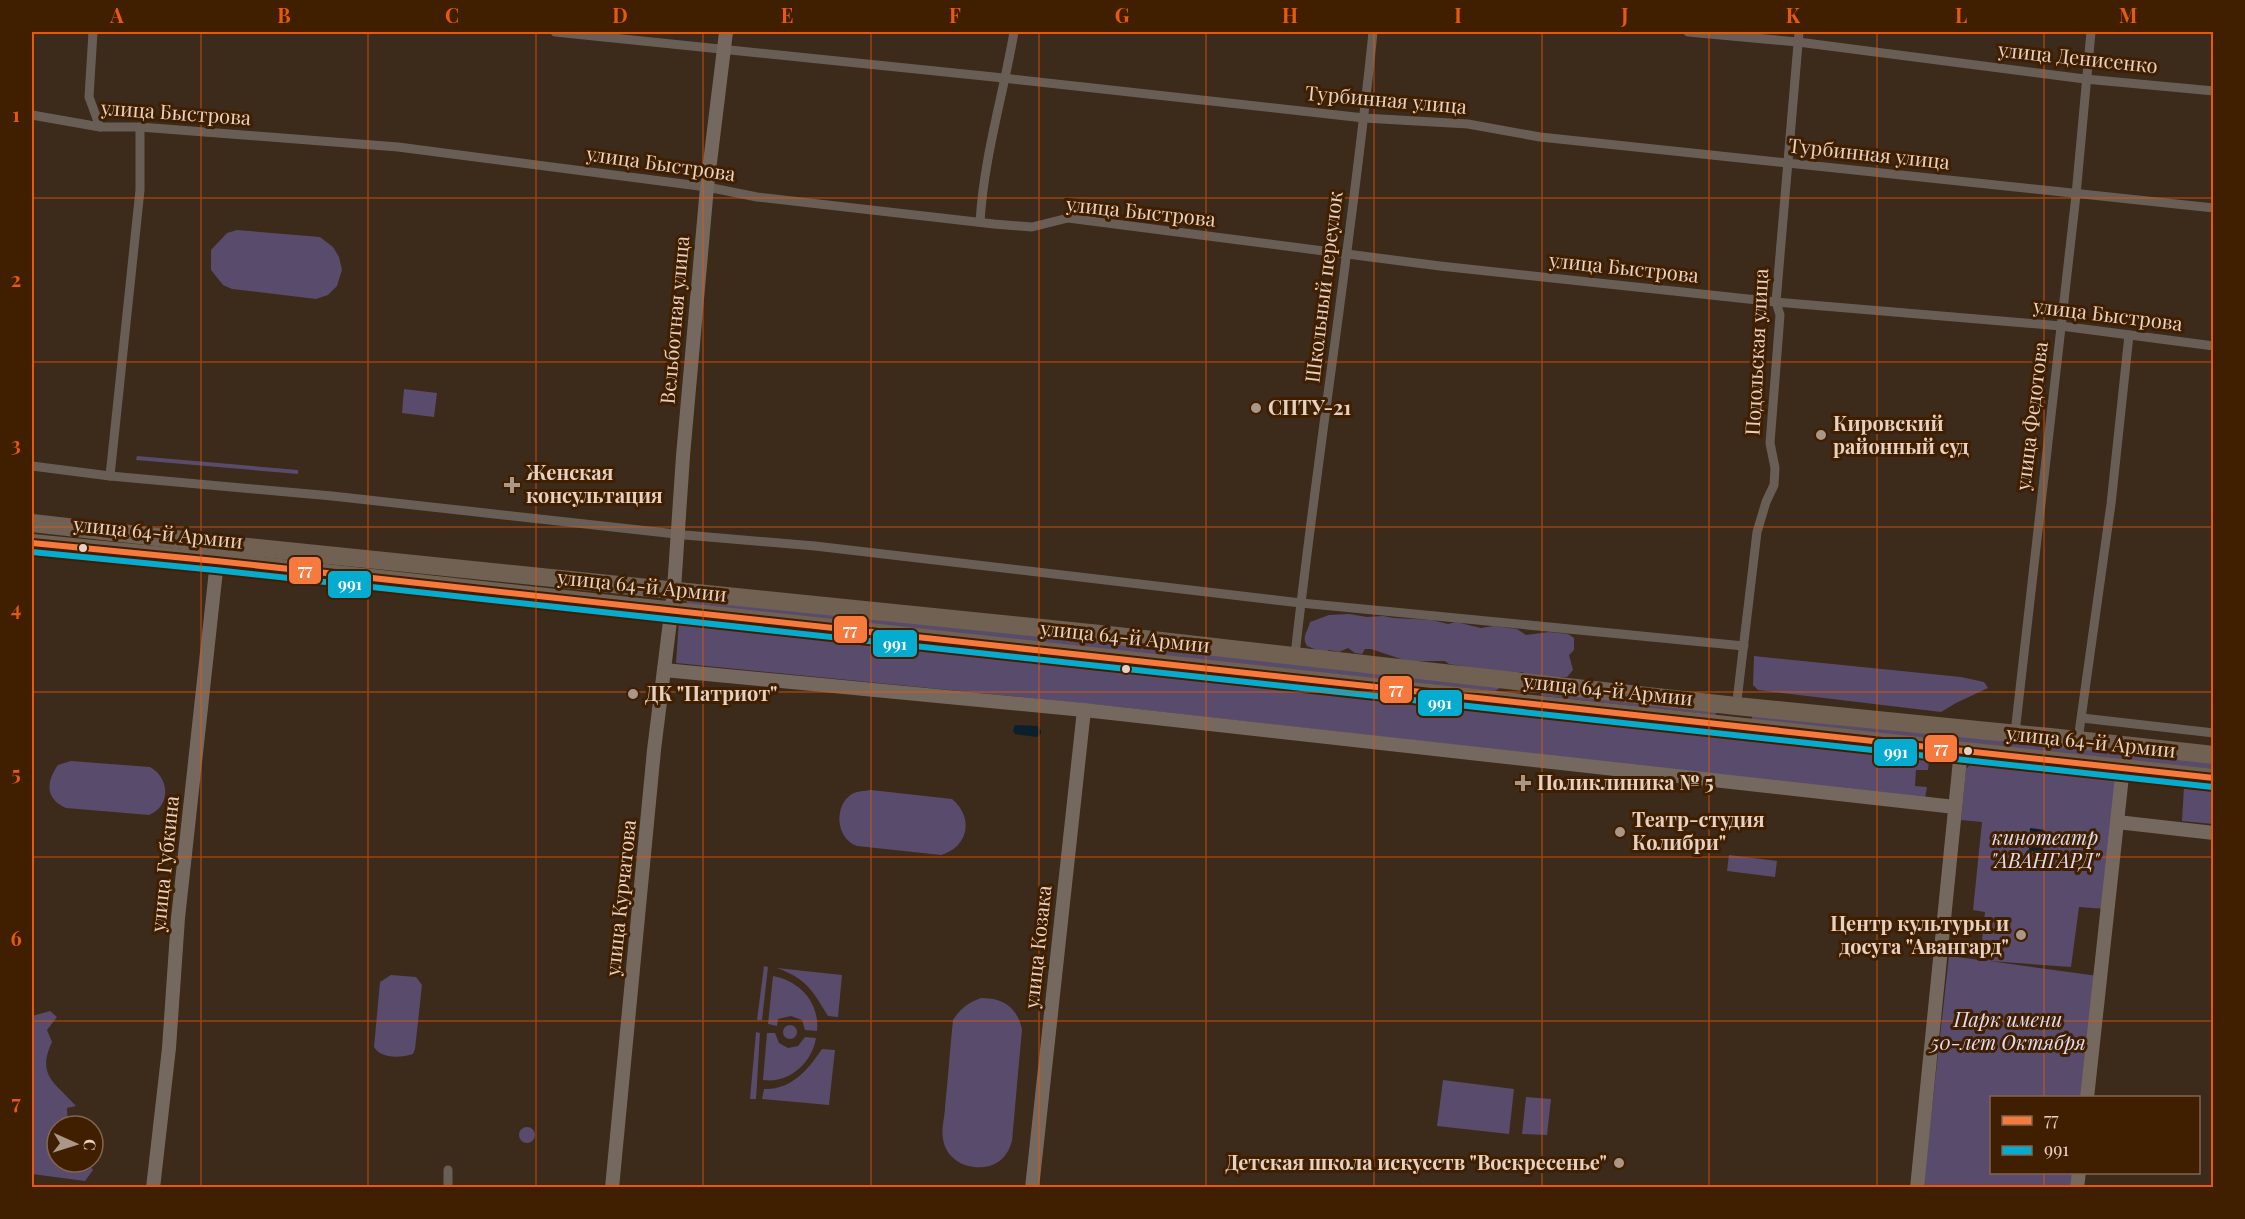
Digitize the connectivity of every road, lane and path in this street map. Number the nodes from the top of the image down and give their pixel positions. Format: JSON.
{"nodes":[{"id":1,"x":93,"y":32,"type":"edge"},
{"id":2,"x":555,"y":32,"type":"edge"},
{"id":3,"x":726,"y":32,"type":"edge"},
{"id":4,"x":1014,"y":32,"type":"edge"},
{"id":5,"x":1373,"y":32,"type":"edge"},
{"id":6,"x":1688,"y":32,"type":"edge"},
{"id":7,"x":2091,"y":32,"type":"edge"},
{"id":8,"x":1798,"y":37,"type":"edge"},
{"id":9,"x":724,"y":50,"type":"junction"},
{"id":10,"x":1006,"y":78,"type":"junction"},
{"id":11,"x":2085,"y":79,"type":"junction"},
{"id":12,"x":2214,"y":91,"type":"edge"},
{"id":13,"x":32,"y":115,"type":"edge"},
{"id":14,"x":1364,"y":118,"type":"junction"},
{"id":15,"x":100,"y":127,"type":"junction"},
{"id":16,"x":140,"y":127,"type":"junction"},
{"id":17,"x":1788,"y":162,"type":"junction"},
{"id":18,"x":707,"y":187,"type":"junction"},
{"id":19,"x":2076,"y":195,"type":"junction"},
{"id":20,"x":2214,"y":208,"type":"edge"},
{"id":21,"x":980,"y":222,"type":"junction"},
{"id":22,"x":1346,"y":255,"type":"junction"},
{"id":23,"x":1776,"y":302,"type":"junction"},
{"id":24,"x":2061,"y":327,"type":"junction"},
{"id":25,"x":2129,"y":335,"type":"junction"},
{"id":26,"x":2214,"y":346,"type":"edge"},
{"id":27,"x":32,"y":466,"type":"edge"},
{"id":28,"x":110,"y":476,"type":"junction"},
{"id":29,"x":32,"y":522,"type":"edge"},
{"id":30,"x":677,"y":534,"type":"junction"},
{"id":31,"x":32,"y":543,"type":"edge"},
{"id":32,"x":218,"y":553,"type":"junction"},
{"id":33,"x":674,"y":589,"type":"junction"},
{"id":34,"x":1301,"y":603,"type":"junction"},
{"id":35,"x":672,"y":612,"type":"junction"},
{"id":36,"x":1744,"y":646,"type":"junction"},
{"id":37,"x":1295,"y":655,"type":"junction"},
{"id":38,"x":664,"y":670,"type":"junction"},
{"id":39,"x":1526,"y":681,"type":"junction"},
{"id":40,"x":1523,"y":704,"type":"junction"},
{"id":41,"x":1736,"y":706,"type":"junction"},
{"id":42,"x":1084,"y":710,"type":"junction"},
{"id":43,"x":2082,"y":718,"type":"junction"},
{"id":44,"x":1734,"y":726,"type":"junction"},
{"id":45,"x":2015,"y":733,"type":"junction"},
{"id":46,"x":2214,"y":733,"type":"edge"},
{"id":47,"x":2078,"y":740,"type":"junction"},
{"id":48,"x":1961,"y":750,"type":"junction"},
{"id":49,"x":2214,"y":755,"type":"edge"},
{"id":50,"x":2123,"y":767,"type":"junction"},
{"id":51,"x":2214,"y":778,"type":"edge"},
{"id":52,"x":1955,"y":807,"type":"junction"},
{"id":53,"x":2117,"y":822,"type":"junction"},
{"id":54,"x":2214,"y":832,"type":"edge"},
{"id":55,"x":2087,"y":1096,"type":"edge"},
{"id":56,"x":448,"y":1170,"type":"dead end"},
{"id":57,"x":153,"y":1188,"type":"edge"},
{"id":58,"x":448,"y":1188,"type":"edge"},
{"id":59,"x":612,"y":1188,"type":"edge"},
{"id":60,"x":1032,"y":1188,"type":"edge"},
{"id":61,"x":1917,"y":1188,"type":"edge"}],
"edges":[{"from":1,"to":15,"type":"street"},
{"from":2,"to":9,"type":"street","name":"Турбинная улица"},
{"from":3,"to":9,"type":"street","name":"Вельботная улица"},
{"from":4,"to":10,"type":"street"},
{"from":5,"to":14,"type":"street","name":"Школьный переулок"},
{"from":6,"to":8,"type":"street","name":"улица Денисенко"},
{"from":7,"to":11,"type":"street","name":"улица Федотова"},
{"from":8,"to":11,"type":"street","name":"улица Денисенко"},
{"from":8,"to":17,"type":"street","name":"Подольская улица"},
{"from":9,"to":10,"type":"street","name":"Турбинная улица"},
{"from":9,"to":18,"type":"street","name":"Вельботная улица"},
{"from":10,"to":14,"type":"street","name":"Турбинная улица"},
{"from":10,"to":21,"type":"street"},
{"from":11,"to":12,"type":"street","name":"улица Денисенко"},
{"from":11,"to":19,"type":"street","name":"улица Федотова"},
{"from":13,"to":15,"type":"street","name":"улица Быстрова"},
{"from":14,"to":17,"type":"street","name":"Турбинная улица"},
{"from":14,"to":22,"type":"street","name":"Школьный переулок"},
{"from":15,"to":16,"type":"street","name":"улица Быстрова"},
{"from":16,"to":18,"type":"street","name":"улица Быстрова"},
{"from":16,"to":28,"type":"street"},
{"from":17,"to":19,"type":"street","name":"Турбинная улица"},
{"from":17,"to":23,"type":"street","name":"Подольская улица"},
{"from":18,"to":21,"type":"street","name":"улица Быстрова"},
{"from":18,"to":30,"type":"street","name":"Вельботная улица"},
{"from":19,"to":20,"type":"street","name":"Турбинная улица"},
{"from":19,"to":24,"type":"street","name":"улица Федотова"},
{"from":21,"to":22,"type":"street","name":"улица Быстрова"},
{"from":22,"to":23,"type":"street","name":"улица Быстрова"},
{"from":22,"to":34,"type":"street","name":"Школьный переулок"},
{"from":23,"to":24,"type":"street","name":"улица Быстрова"},
{"from":23,"to":36,"type":"street","name":"Подольская улица"},
{"from":24,"to":25,"type":"street","name":"улица Быстрова"},
{"from":24,"to":45,"type":"street","name":"улица Федотова"},
{"from":25,"to":26,"type":"street","name":"улица Быстрова"},
{"from":25,"to":43,"type":"street"},
{"from":27,"to":28,"type":"street"},
{"from":28,"to":30,"type":"street"},
{"from":29,"to":32,"type":"highway","name":"улица 64-й Армии"},
{"from":30,"to":33,"type":"street","name":"Вельботная улица"},
{"from":30,"to":34,"type":"street"},
{"from":31,"to":32,"type":"highway","name":"улица 64-й Армии"},
{"from":32,"to":33,"type":"highway","name":"улица 64-й Армии"},
{"from":32,"to":35,"type":"highway","name":"улица 64-й Армии"},
{"from":32,"to":57,"type":"street","name":"улица Губкина"},
{"from":33,"to":35,"type":"street","name":"Вельботная улица"},
{"from":33,"to":37,"type":"highway","name":"улица 64-й Армии"},
{"from":34,"to":36,"type":"street"},
{"from":34,"to":37,"type":"street","name":"Школьный переулок"},
{"from":35,"to":38,"type":"street","name":"улица Курчатова"},
{"from":35,"to":40,"type":"highway","name":"улица 64-й Армии"},
{"from":36,"to":41,"type":"street","name":"Подольская улица"},
{"from":37,"to":39,"type":"highway","name":"улица 64-й Армии"},
{"from":38,"to":42,"type":"street"},
{"from":38,"to":59,"type":"street","name":"улица Курчатова"},
{"from":39,"to":40,"type":"highway"},
{"from":39,"to":41,"type":"highway","name":"улица 64-й Армии"},
{"from":40,"to":44,"type":"highway","name":"улица 64-й Армии"},
{"from":41,"to":44,"type":"street","name":"Подольская улица"},
{"from":41,"to":45,"type":"highway","name":"улица 64-й Армии"},
{"from":42,"to":52,"type":"street"},
{"from":42,"to":60,"type":"street","name":"улица Козака"},
{"from":43,"to":46,"type":"street"},
{"from":43,"to":47,"type":"street"},
{"from":44,"to":48,"type":"highway","name":"улица 64-й Армии"},
{"from":45,"to":47,"type":"highway","name":"улица 64-й Армии"},
{"from":47,"to":49,"type":"highway","name":"улица 64-й Армии"},
{"from":48,"to":50,"type":"highway","name":"улица 64-й Армии"},
{"from":48,"to":52,"type":"street"},
{"from":50,"to":51,"type":"highway","name":"улица 64-й Армии"},
{"from":50,"to":53,"type":"street"},
{"from":52,"to":61,"type":"street"},
{"from":53,"to":54,"type":"street"},
{"from":53,"to":55,"type":"street"},
{"from":56,"to":58,"type":"street"}]}
